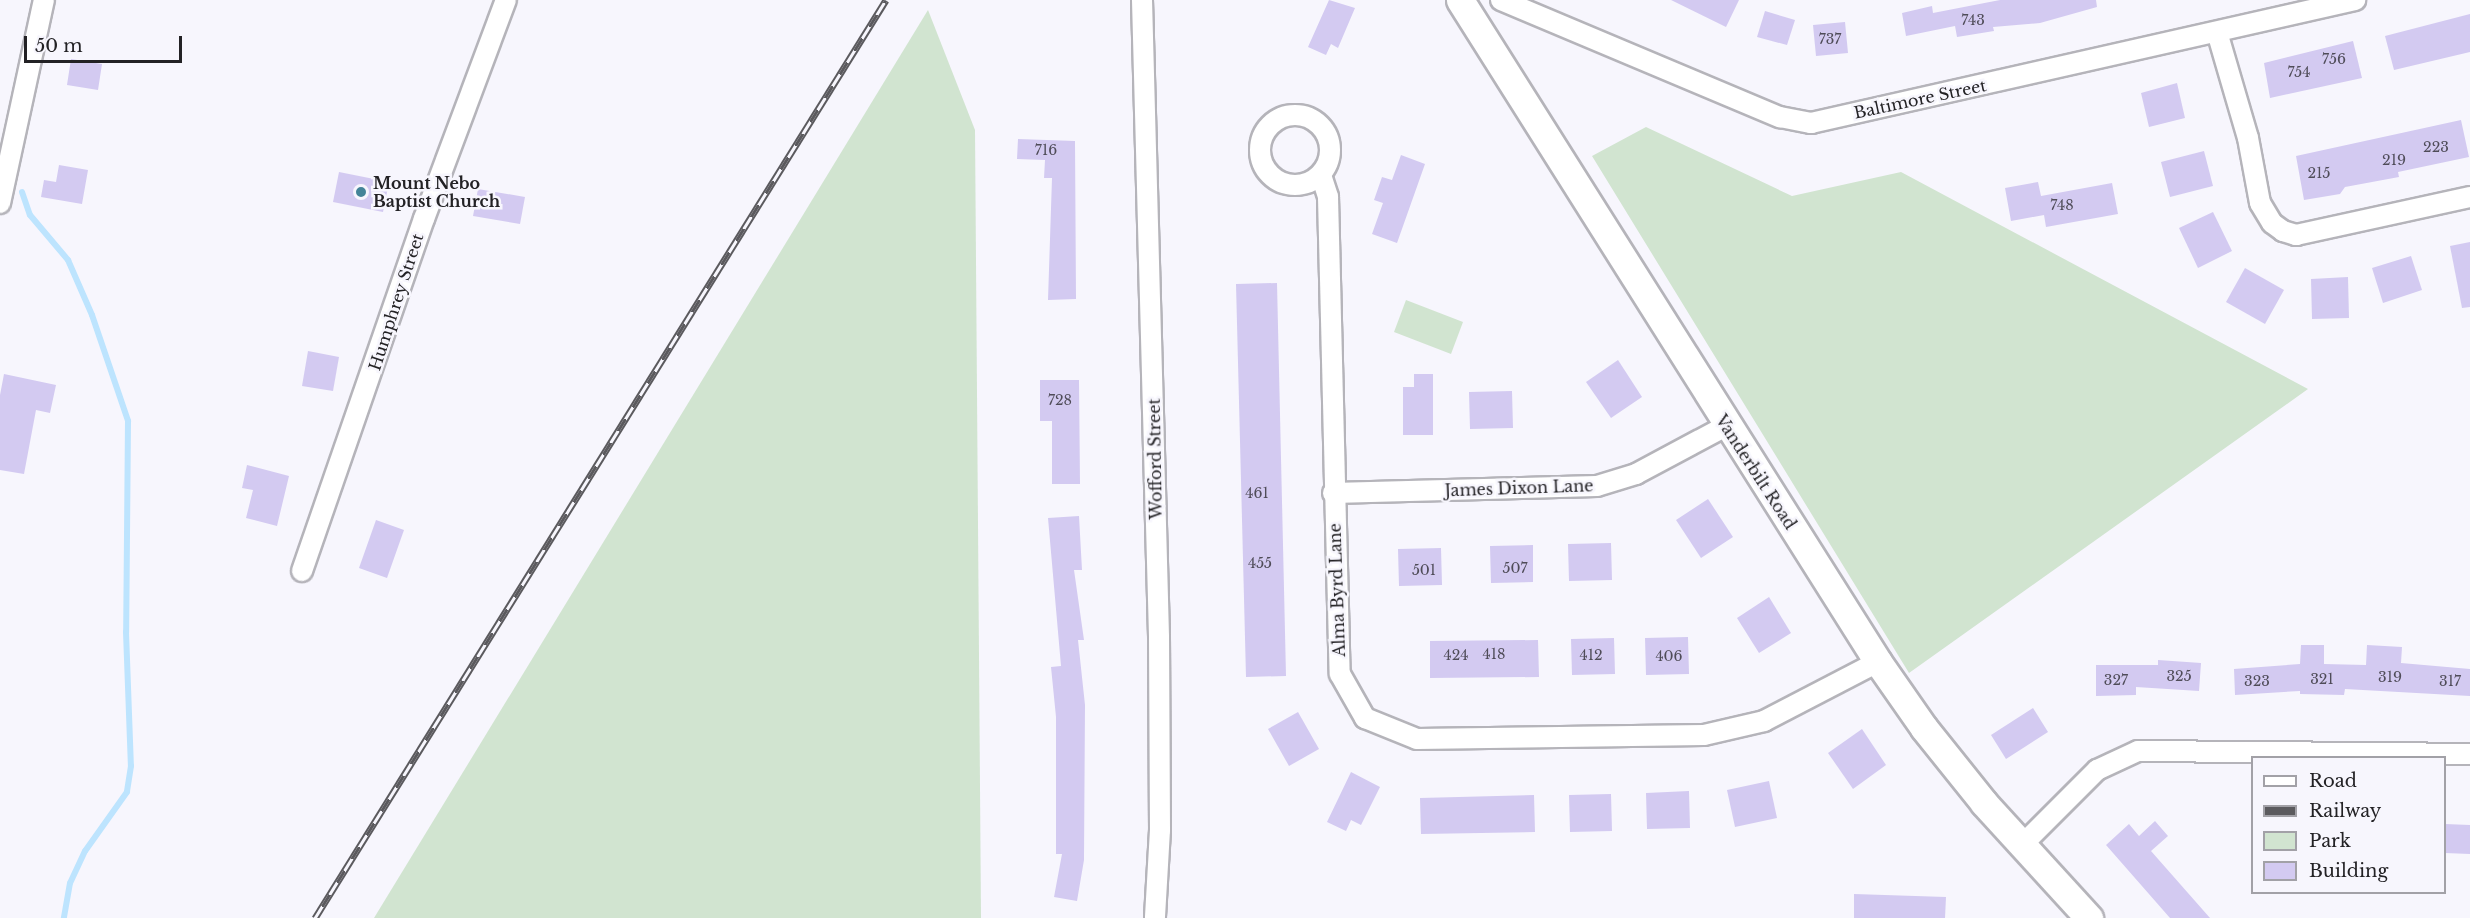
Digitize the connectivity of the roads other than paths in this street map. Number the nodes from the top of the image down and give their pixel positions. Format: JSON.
{"nodes":[{"id":1,"x":44,"y":0,"type":"edge"},
{"id":2,"x":506,"y":0,"type":"edge"},
{"id":3,"x":1142,"y":0,"type":"edge"},
{"id":4,"x":1460,"y":0,"type":"edge"},
{"id":5,"x":1501,"y":0,"type":"edge"},
{"id":6,"x":2355,"y":0,"type":"edge"},
{"id":7,"x":2217,"y":32,"type":"junction"},
{"id":8,"x":1321,"y":175,"type":"dead end"},
{"id":9,"x":2470,"y":197,"type":"edge"},
{"id":10,"x":0,"y":203,"type":"edge"},
{"id":11,"x":1726,"y":426,"type":"junction"},
{"id":12,"x":1333,"y":493,"type":"junction"},
{"id":13,"x":302,"y":571,"type":"dead end"},
{"id":14,"x":1878,"y":662,"type":"junction"},
{"id":15,"x":2470,"y":754,"type":"edge"},
{"id":16,"x":2023,"y":844,"type":"junction"},
{"id":17,"x":1155,"y":918,"type":"edge"},
{"id":18,"x":2089,"y":918,"type":"edge"}],
"edges":[{"from":1,"to":10,"type":"street"},
{"from":2,"to":13,"type":"street","name":"Humphrey Street"},
{"from":3,"to":17,"type":"street","name":"Wofford Street"},
{"from":4,"to":11,"type":"street","name":"Vanderbilt Road"},
{"from":5,"to":7,"type":"street","name":"Baltimore Street"},
{"from":6,"to":7,"type":"street","name":"Baltimore Street"},
{"from":7,"to":9,"type":"street"},
{"from":8,"to":12,"type":"street","name":"Alma Byrd Lane"},
{"from":11,"to":12,"type":"street","name":"James Dixon Lane"},
{"from":11,"to":14,"type":"street","name":"Vanderbilt Road"},
{"from":12,"to":14,"type":"street","name":"Alma Byrd Lane"},
{"from":14,"to":16,"type":"street","name":"Vanderbilt Road"},
{"from":15,"to":16,"type":"street"},
{"from":16,"to":18,"type":"street","name":"Vanderbilt Road"}]}
